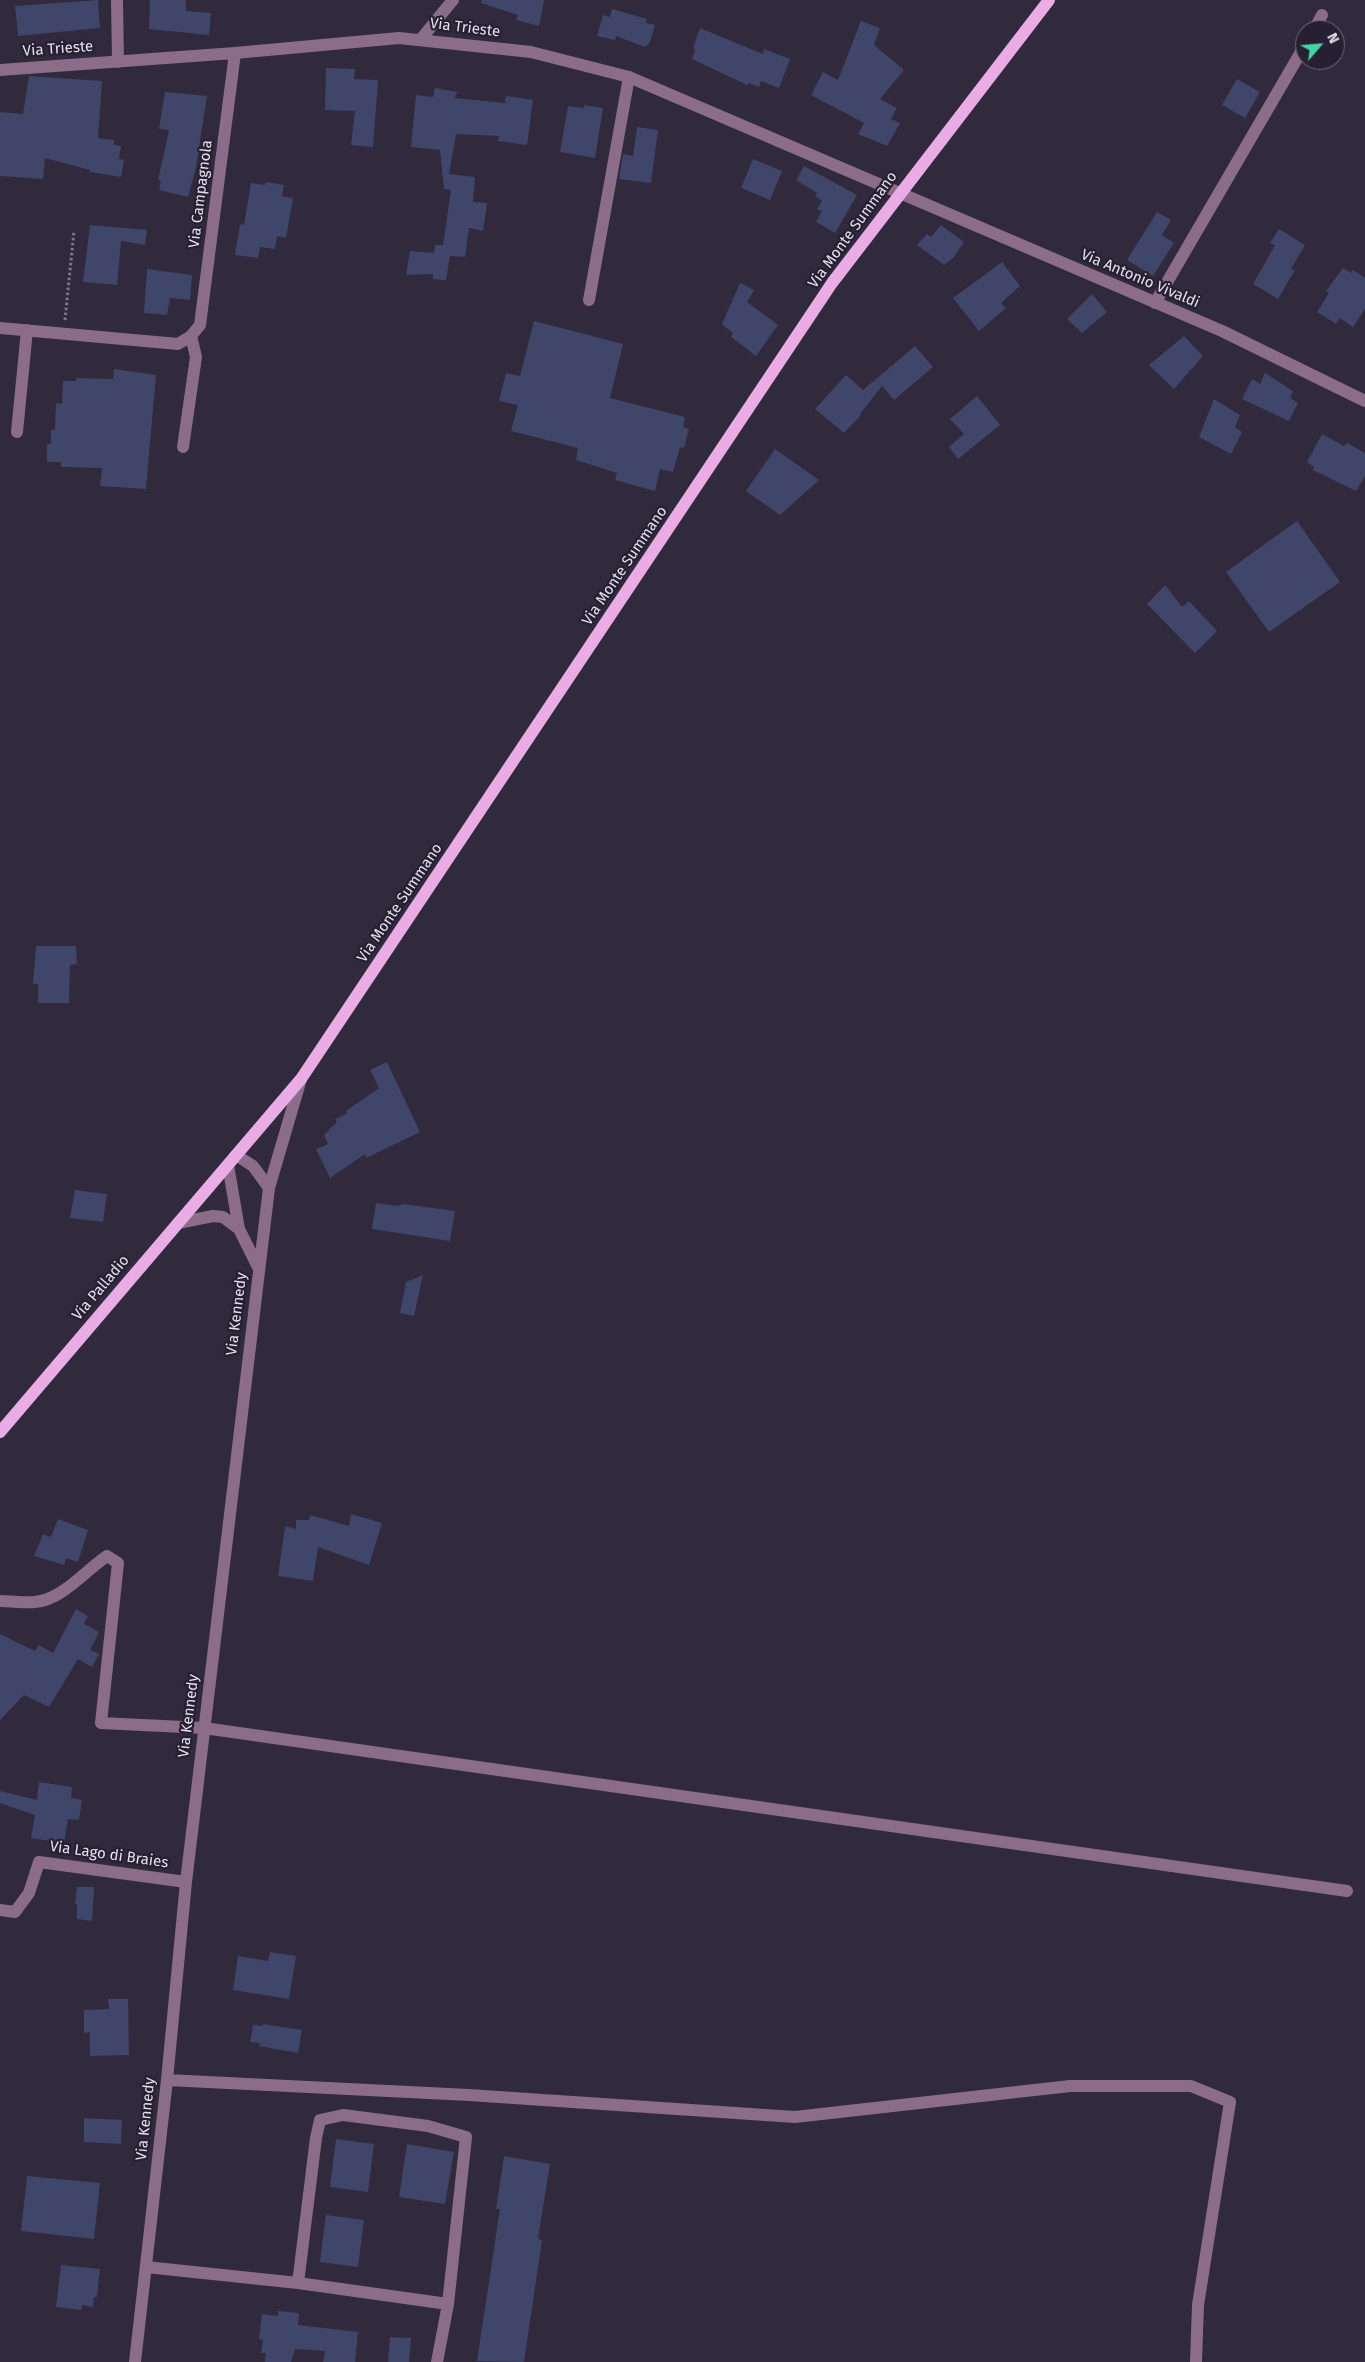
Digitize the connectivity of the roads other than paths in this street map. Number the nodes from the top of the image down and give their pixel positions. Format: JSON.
{"nodes":[{"id":1,"x":117,"y":0,"type":"edge"},
{"id":2,"x":453,"y":0,"type":"edge"},
{"id":3,"x":1049,"y":0,"type":"edge"},
{"id":4,"x":1322,"y":15,"type":"dead end"},
{"id":5,"x":1319,"y":20,"type":"edge"},
{"id":6,"x":421,"y":39,"type":"junction"},
{"id":7,"x":235,"y":53,"type":"junction"},
{"id":8,"x":118,"y":62,"type":"junction"},
{"id":9,"x":1295,"y":62,"type":"edge"},
{"id":10,"x":0,"y":70,"type":"edge"},
{"id":11,"x":629,"y":77,"type":"junction"},
{"id":12,"x":900,"y":193,"type":"junction"},
{"id":13,"x":589,"y":300,"type":"dead end"},
{"id":14,"x":1156,"y":303,"type":"junction"},
{"id":15,"x":0,"y":328,"type":"edge"},
{"id":16,"x":28,"y":330,"type":"junction"},
{"id":17,"x":191,"y":336,"type":"junction"},
{"id":18,"x":1365,"y":401,"type":"edge"},
{"id":19,"x":17,"y":432,"type":"dead end"},
{"id":20,"x":182,"y":448,"type":"dead end"},
{"id":21,"x":301,"y":1079,"type":"junction"},
{"id":22,"x":232,"y":1160,"type":"junction"},
{"id":23,"x":269,"y":1188,"type":"junction"},
{"id":24,"x":178,"y":1223,"type":"junction"},
{"id":25,"x":239,"y":1229,"type":"junction"},
{"id":26,"x":259,"y":1269,"type":"junction"},
{"id":27,"x":0,"y":1432,"type":"edge"},
{"id":28,"x":0,"y":1601,"type":"edge"},
{"id":29,"x":204,"y":1728,"type":"junction"},
{"id":30,"x":186,"y":1882,"type":"junction"},
{"id":31,"x":1346,"y":1891,"type":"dead end"},
{"id":32,"x":0,"y":1910,"type":"edge"},
{"id":33,"x":167,"y":2080,"type":"junction"},
{"id":34,"x":146,"y":2267,"type":"junction"},
{"id":35,"x":298,"y":2283,"type":"junction"},
{"id":36,"x":448,"y":2304,"type":"junction"},
{"id":37,"x":135,"y":2362,"type":"edge"},
{"id":38,"x":437,"y":2362,"type":"edge"},
{"id":39,"x":1196,"y":2362,"type":"edge"}],
"edges":[{"from":1,"to":8,"type":"street"},
{"from":2,"to":6,"type":"street"},
{"from":3,"to":12,"type":"main road","name":"Via Monte Summano"},
{"from":4,"to":5,"type":"street"},
{"from":6,"to":7,"type":"street","name":"Via Trieste"},
{"from":6,"to":11,"type":"street","name":"Via Trieste"},
{"from":7,"to":8,"type":"street","name":"Via Trieste"},
{"from":7,"to":17,"type":"street","name":"Via Campagnola"},
{"from":8,"to":10,"type":"street","name":"Via Trieste"},
{"from":9,"to":14,"type":"street"},
{"from":11,"to":12,"type":"street","name":"Via Trieste"},
{"from":11,"to":13,"type":"street"},
{"from":12,"to":14,"type":"street","name":"Via Antonio Vivaldi"},
{"from":12,"to":21,"type":"main road","name":"Via Monte Summano"},
{"from":14,"to":18,"type":"street","name":"Via Antonio Vivaldi"},
{"from":15,"to":16,"type":"street"},
{"from":16,"to":17,"type":"street"},
{"from":16,"to":19,"type":"street"},
{"from":17,"to":20,"type":"street"},
{"from":21,"to":22,"type":"main road","name":"Via Monte Summano"},
{"from":21,"to":23,"type":"street","name":"Via Kennedy"},
{"from":22,"to":23,"type":"street"},
{"from":22,"to":24,"type":"main road","name":"Via Palladio"},
{"from":22,"to":25,"type":"street"},
{"from":23,"to":26,"type":"street","name":"Via Kennedy"},
{"from":24,"to":25,"type":"street"},
{"from":24,"to":27,"type":"main road","name":"Via Palladio"},
{"from":25,"to":26,"type":"street"},
{"from":26,"to":29,"type":"street","name":"Via Kennedy"},
{"from":28,"to":29,"type":"street"},
{"from":29,"to":30,"type":"street","name":"Via Kennedy"},
{"from":29,"to":31,"type":"street"},
{"from":30,"to":32,"type":"street","name":"Via Lago di Braies"},
{"from":30,"to":33,"type":"street","name":"Via Kennedy"},
{"from":33,"to":34,"type":"street","name":"Via Kennedy"},
{"from":33,"to":39,"type":"street"},
{"from":34,"to":35,"type":"street"},
{"from":34,"to":37,"type":"street","name":"Via Kennedy"},
{"from":35,"to":36,"type":"street"},
{"from":35,"to":36,"type":"street"},
{"from":36,"to":38,"type":"street"}]}
